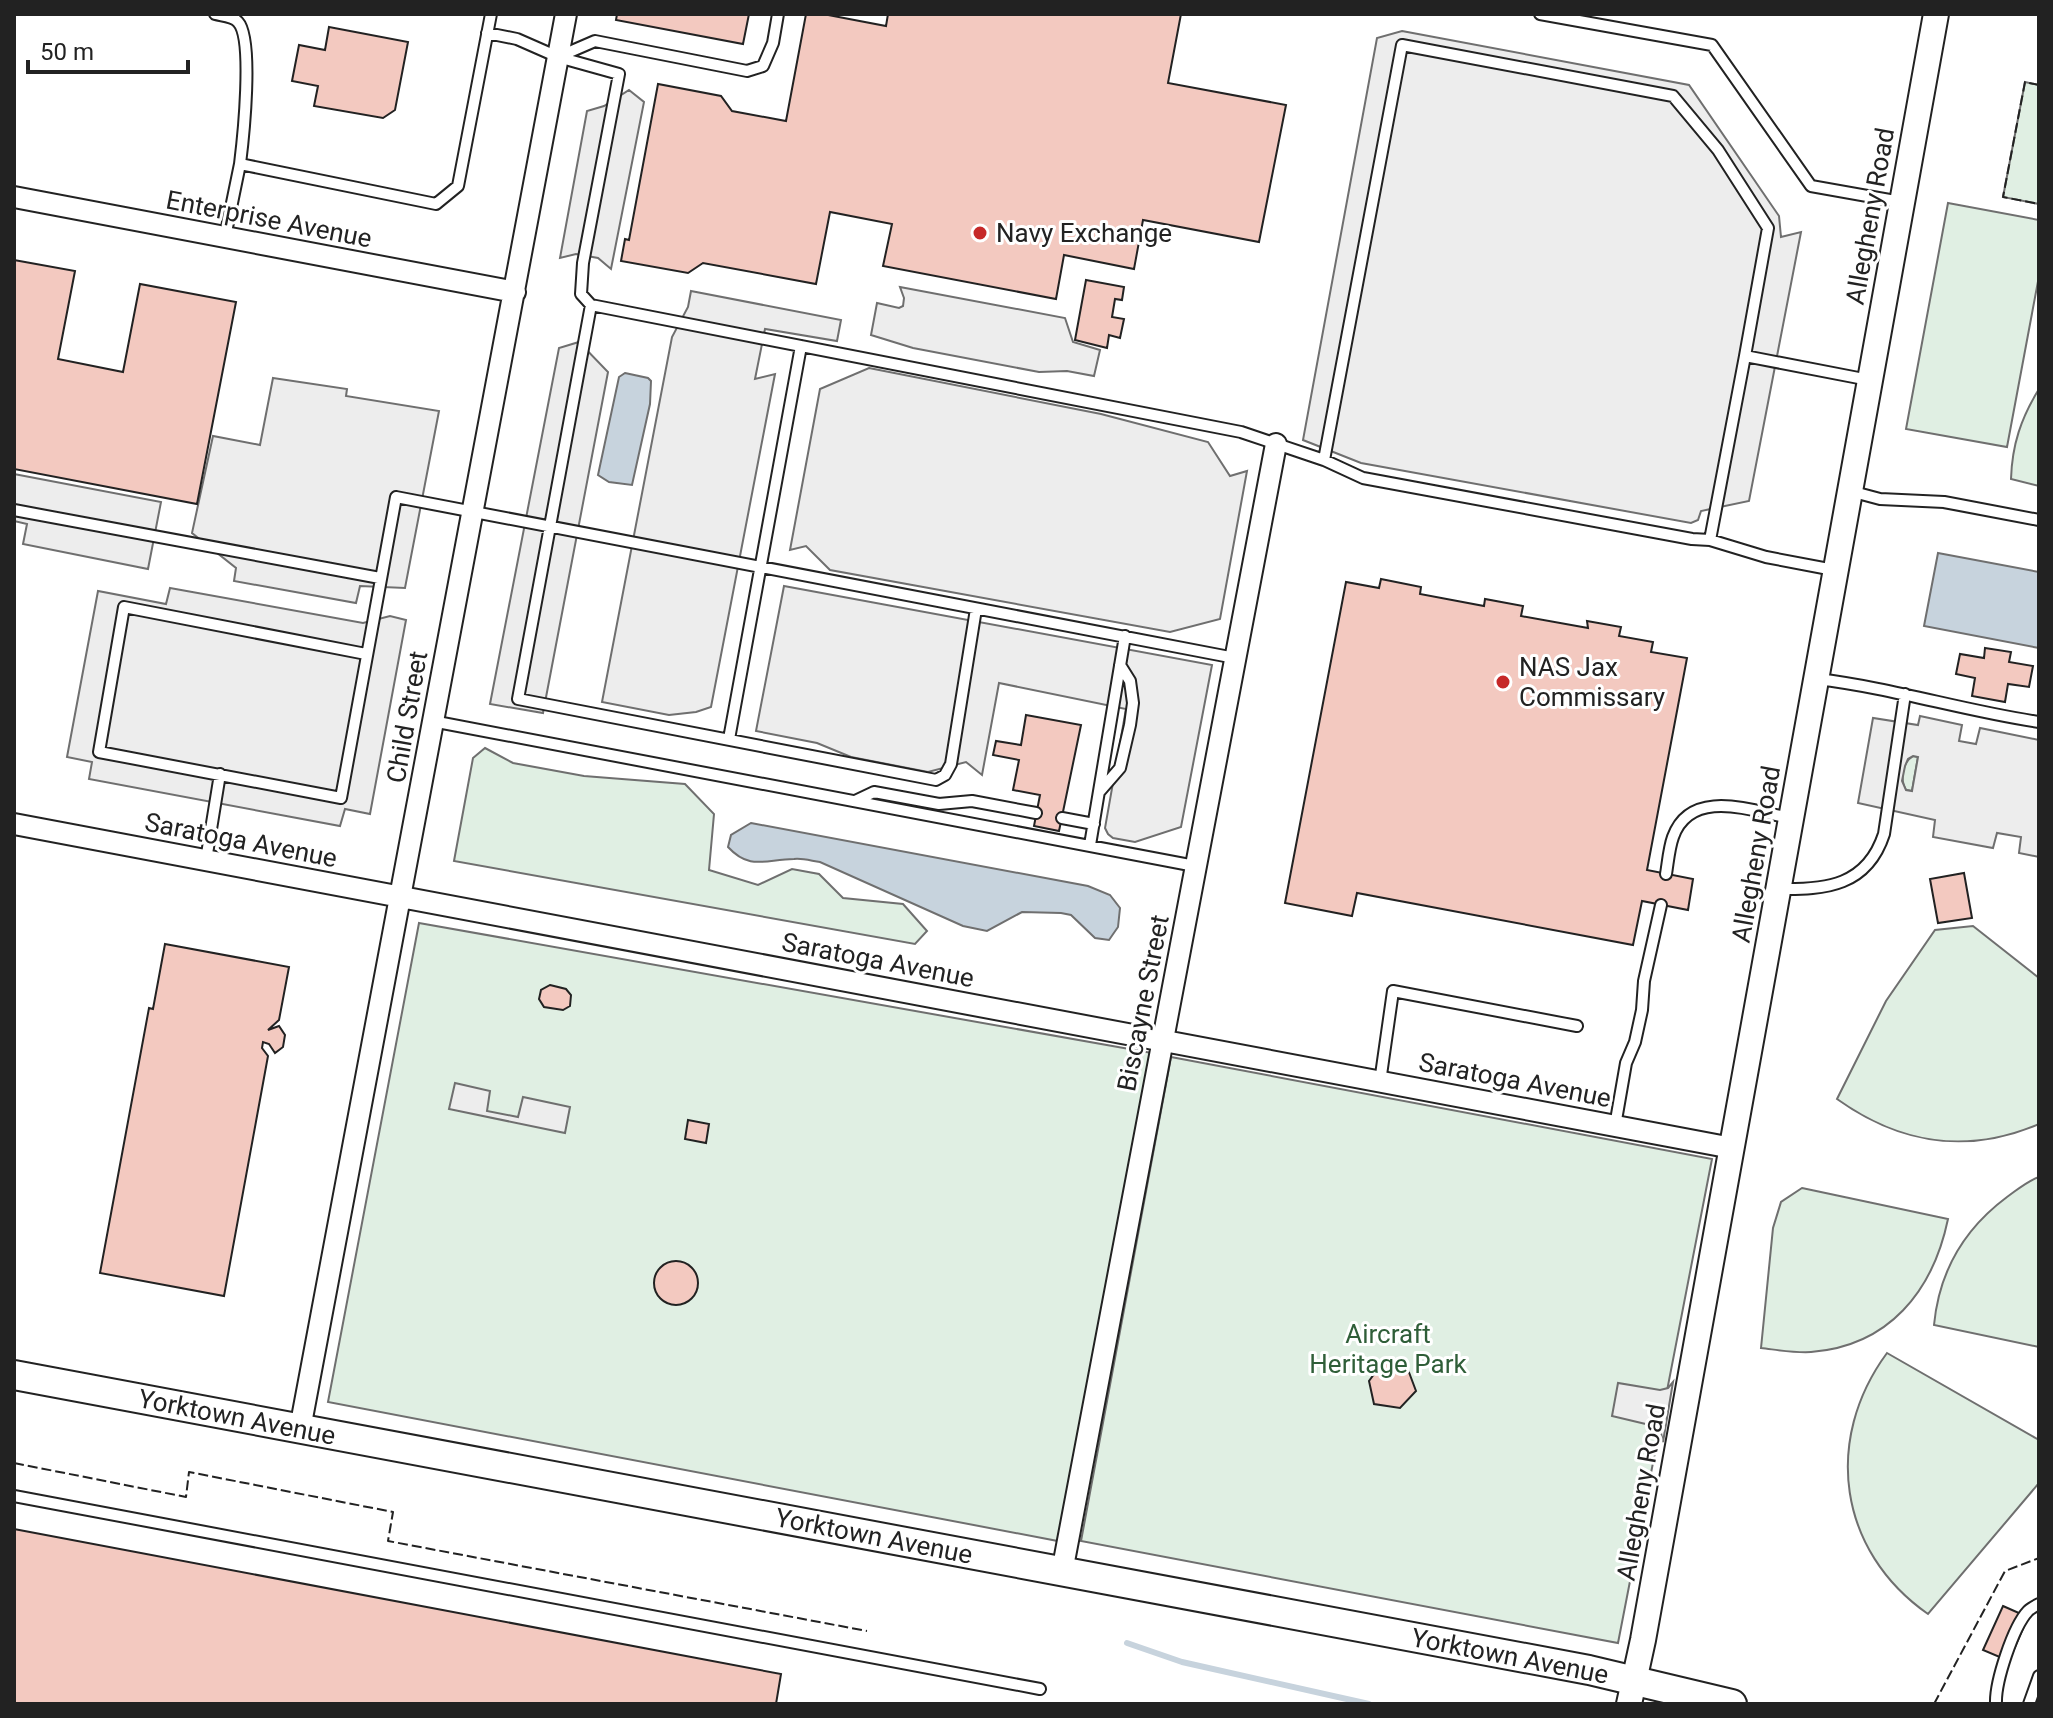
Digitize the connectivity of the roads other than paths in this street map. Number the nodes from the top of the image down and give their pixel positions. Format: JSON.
{"nodes":[{"id":1,"x":215,"y":14,"type":"edge"},
{"id":2,"x":491,"y":14,"type":"edge"},
{"id":3,"x":566,"y":14,"type":"edge"},
{"id":4,"x":778,"y":14,"type":"edge"},
{"id":5,"x":1540,"y":14,"type":"edge"},
{"id":6,"x":1936,"y":14,"type":"edge"},
{"id":7,"x":487,"y":33,"type":"junction"},
{"id":8,"x":558,"y":57,"type":"junction"},
{"id":9,"x":240,"y":164,"type":"junction"},
{"id":10,"x":14,"y":197,"type":"edge"},
{"id":11,"x":1901,"y":202,"type":"junction"},
{"id":12,"x":225,"y":237,"type":"junction"},
{"id":13,"x":515,"y":292,"type":"junction"},
{"id":14,"x":591,"y":305,"type":"junction"},
{"id":15,"x":801,"y":346,"type":"junction"},
{"id":16,"x":1745,"y":356,"type":"junction"},
{"id":17,"x":1869,"y":380,"type":"junction"},
{"id":18,"x":1276,"y":444,"type":"junction"},
{"id":19,"x":1324,"y":460,"type":"junction"},
{"id":20,"x":1848,"y":491,"type":"junction"},
{"id":21,"x":14,"y":510,"type":"edge"},
{"id":22,"x":473,"y":514,"type":"junction"},
{"id":23,"x":2039,"y":520,"type":"edge"},
{"id":24,"x":550,"y":528,"type":"junction"},
{"id":25,"x":1710,"y":540,"type":"junction"},
{"id":26,"x":761,"y":568,"type":"junction"},
{"id":27,"x":1834,"y":570,"type":"junction"},
{"id":28,"x":380,"y":578,"type":"junction"},
{"id":29,"x":976,"y":609,"type":"junction"},
{"id":30,"x":1125,"y":636,"type":"junction"},
{"id":31,"x":366,"y":654,"type":"junction"},
{"id":32,"x":1235,"y":658,"type":"junction"},
{"id":33,"x":1120,"y":665,"type":"junction"},
{"id":34,"x":1815,"y":679,"type":"junction"},
{"id":35,"x":1905,"y":694,"type":"junction"},
{"id":36,"x":432,"y":721,"type":"junction"},
{"id":37,"x":2039,"y":722,"type":"edge"},
{"id":38,"x":729,"y":739,"type":"junction"},
{"id":39,"x":220,"y":774,"type":"junction"},
{"id":40,"x":1099,"y":793,"type":"junction"},
{"id":41,"x":855,"y":801,"type":"junction"},
{"id":42,"x":1036,"y":813,"type":"dead end"},
{"id":43,"x":1062,"y":818,"type":"dead end"},
{"id":44,"x":1790,"y":818,"type":"junction"},
{"id":45,"x":14,"y":824,"type":"edge"},
{"id":46,"x":1094,"y":824,"type":"junction"},
{"id":47,"x":1090,"y":845,"type":"junction"},
{"id":48,"x":206,"y":860,"type":"junction"},
{"id":49,"x":1195,"y":866,"type":"junction"},
{"id":50,"x":1666,"y":874,"type":"dead end"},
{"id":51,"x":1778,"y":889,"type":"junction"},
{"id":52,"x":401,"y":896,"type":"junction"},
{"id":53,"x":1661,"y":905,"type":"dead end"},
{"id":54,"x":1577,"y":1026,"type":"dead end"},
{"id":55,"x":1163,"y":1041,"type":"junction"},
{"id":56,"x":1380,"y":1082,"type":"junction"},
{"id":57,"x":1615,"y":1126,"type":"junction"},
{"id":58,"x":1732,"y":1148,"type":"junction"},
{"id":59,"x":14,"y":1375,"type":"edge"},
{"id":60,"x":300,"y":1429,"type":"junction"},
{"id":61,"x":14,"y":1496,"type":"edge"},
{"id":62,"x":1062,"y":1572,"type":"junction"},
{"id":63,"x":2039,"y":1604,"type":"edge"},
{"id":64,"x":2039,"y":1676,"type":"edge"},
{"id":65,"x":1040,"y":1689,"type":"dead end"},
{"id":66,"x":1632,"y":1692,"type":"edge"},
{"id":67,"x":1732,"y":1704,"type":"edge"},
{"id":68,"x":1996,"y":1704,"type":"edge"},
{"id":69,"x":2029,"y":1704,"type":"edge"}],
"edges":[{"from":1,"to":9,"type":"lane"},
{"from":2,"to":7,"type":"lane"},
{"from":3,"to":8,"type":"street","name":"Child Street"},
{"from":4,"to":8,"type":"lane"},
{"from":5,"to":11,"type":"lane"},
{"from":6,"to":11,"type":"street","name":"Allegheny Road"},
{"from":7,"to":8,"type":"lane"},
{"from":7,"to":9,"type":"lane"},
{"from":8,"to":13,"type":"street","name":"Child Street"},
{"from":8,"to":14,"type":"lane"},
{"from":9,"to":12,"type":"lane"},
{"from":10,"to":12,"type":"street","name":"Enterprise Avenue"},
{"from":11,"to":17,"type":"street","name":"Allegheny Road"},
{"from":12,"to":13,"type":"street","name":"Enterprise Avenue"},
{"from":13,"to":22,"type":"street","name":"Child Street"},
{"from":14,"to":15,"type":"lane"},
{"from":14,"to":24,"type":"lane"},
{"from":15,"to":18,"type":"lane"},
{"from":15,"to":26,"type":"lane"},
{"from":16,"to":17,"type":"lane"},
{"from":16,"to":19,"type":"lane"},
{"from":16,"to":25,"type":"lane"},
{"from":17,"to":20,"type":"street","name":"Allegheny Road"},
{"from":18,"to":19,"type":"lane"},
{"from":18,"to":32,"type":"street","name":"Biscayne Street"},
{"from":19,"to":25,"type":"lane"},
{"from":20,"to":23,"type":"lane"},
{"from":20,"to":27,"type":"street","name":"Allegheny Road"},
{"from":21,"to":28,"type":"lane"},
{"from":22,"to":24,"type":"lane"},
{"from":22,"to":28,"type":"lane"},
{"from":22,"to":36,"type":"street","name":"Child Street"},
{"from":24,"to":26,"type":"lane"},
{"from":24,"to":38,"type":"lane"},
{"from":25,"to":27,"type":"lane"},
{"from":26,"to":29,"type":"lane"},
{"from":26,"to":38,"type":"lane"},
{"from":27,"to":34,"type":"street","name":"Allegheny Road"},
{"from":28,"to":31,"type":"lane"},
{"from":29,"to":30,"type":"lane"},
{"from":29,"to":38,"type":"lane"},
{"from":30,"to":32,"type":"lane"},
{"from":30,"to":33,"type":"lane"},
{"from":31,"to":39,"type":"lane"},
{"from":31,"to":39,"type":"lane"},
{"from":32,"to":49,"type":"street","name":"Biscayne Street"},
{"from":33,"to":40,"type":"lane"},
{"from":33,"to":40,"type":"lane"},
{"from":34,"to":35,"type":"lane"},
{"from":34,"to":44,"type":"street","name":"Allegheny Road"},
{"from":35,"to":37,"type":"lane"},
{"from":35,"to":51,"type":"lane"},
{"from":36,"to":41,"type":"lane"},
{"from":36,"to":52,"type":"street","name":"Child Street"},
{"from":39,"to":48,"type":"lane"},
{"from":40,"to":46,"type":"lane"},
{"from":41,"to":42,"type":"lane"},
{"from":41,"to":47,"type":"lane"},
{"from":43,"to":46,"type":"lane"},
{"from":44,"to":50,"type":"lane"},
{"from":44,"to":51,"type":"street","name":"Allegheny Road"},
{"from":45,"to":48,"type":"street","name":"Saratoga Avenue"},
{"from":46,"to":47,"type":"lane"},
{"from":47,"to":49,"type":"lane"},
{"from":48,"to":52,"type":"street","name":"Saratoga Avenue"},
{"from":49,"to":55,"type":"street","name":"Biscayne Street"},
{"from":51,"to":58,"type":"street","name":"Allegheny Road"},
{"from":52,"to":55,"type":"street","name":"Saratoga Avenue"},
{"from":52,"to":60,"type":"street","name":"Child Street"},
{"from":53,"to":57,"type":"lane"},
{"from":54,"to":56,"type":"lane"},
{"from":55,"to":56,"type":"street","name":"Saratoga Avenue"},
{"from":55,"to":62,"type":"street","name":"Biscayne Street"},
{"from":56,"to":57,"type":"street","name":"Saratoga Avenue"},
{"from":57,"to":58,"type":"street","name":"Saratoga Avenue"},
{"from":58,"to":66,"type":"street","name":"Allegheny Road"},
{"from":59,"to":60,"type":"main road","name":"Yorktown Avenue"},
{"from":60,"to":62,"type":"main road","name":"Yorktown Avenue"},
{"from":61,"to":65,"type":"lane"},
{"from":62,"to":66,"type":"main road","name":"Yorktown Avenue"},
{"from":63,"to":68,"type":"lane"},
{"from":64,"to":69,"type":"lane"},
{"from":66,"to":67,"type":"main road","name":"Yorktown Avenue"}]}
